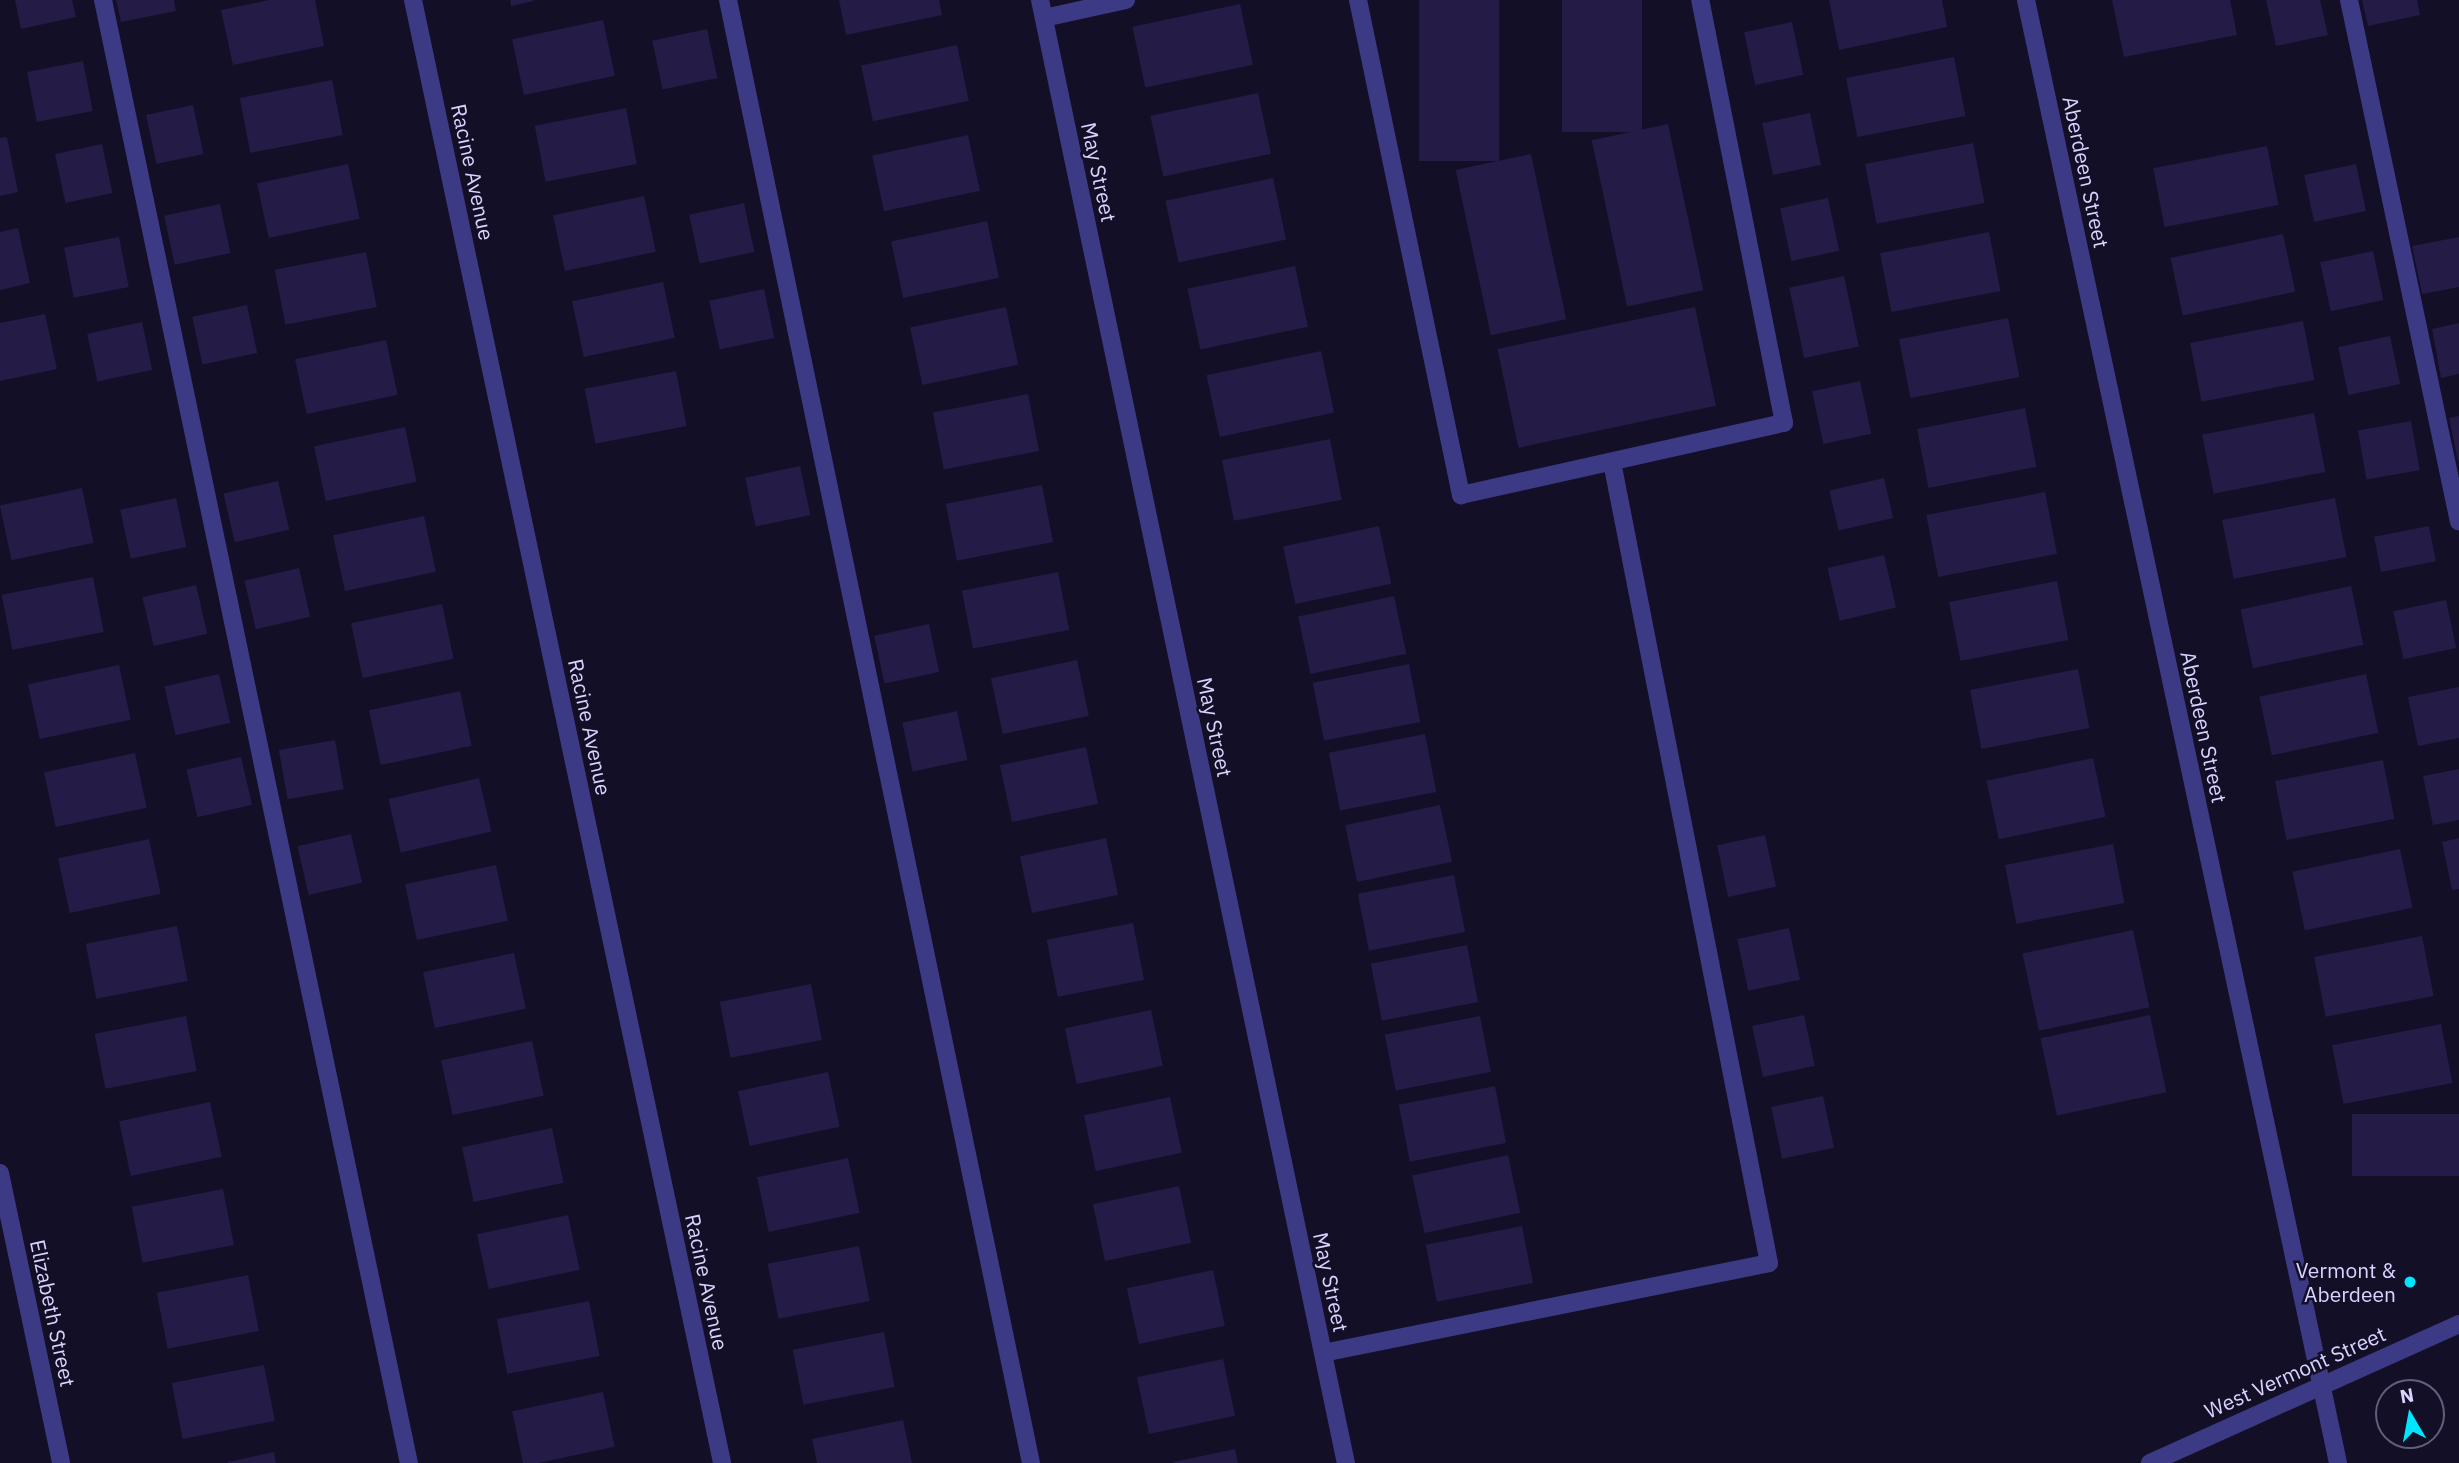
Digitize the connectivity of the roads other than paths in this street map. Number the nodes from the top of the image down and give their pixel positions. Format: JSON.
{"nodes":[{"id":1,"x":103,"y":0,"type":"edge"},
{"id":2,"x":413,"y":0,"type":"edge"},
{"id":3,"x":729,"y":0,"type":"edge"},
{"id":4,"x":1126,"y":0,"type":"edge"},
{"id":5,"x":1358,"y":0,"type":"edge"},
{"id":6,"x":1700,"y":0,"type":"edge"},
{"id":7,"x":2026,"y":0,"type":"edge"},
{"id":8,"x":2349,"y":0,"type":"edge"},
{"id":9,"x":1042,"y":9,"type":"edge"},
{"id":10,"x":1612,"y":462,"type":"junction"},
{"id":11,"x":2459,"y":522,"type":"edge"},
{"id":12,"x":0,"y":1172,"type":"edge"},
{"id":13,"x":2459,"y":1324,"type":"edge"},
{"id":14,"x":1323,"y":1353,"type":"junction"},
{"id":15,"x":2322,"y":1383,"type":"junction"},
{"id":16,"x":61,"y":1463,"type":"edge"},
{"id":17,"x":409,"y":1463,"type":"edge"},
{"id":18,"x":722,"y":1463,"type":"edge"},
{"id":19,"x":1031,"y":1463,"type":"edge"},
{"id":20,"x":1346,"y":1463,"type":"edge"},
{"id":21,"x":2150,"y":1463,"type":"edge"},
{"id":22,"x":2338,"y":1463,"type":"edge"}],
"edges":[{"from":1,"to":17,"type":"street"},
{"from":2,"to":18,"type":"street","name":"Racine Avenue"},
{"from":3,"to":19,"type":"street"},
{"from":4,"to":9,"type":"street"},
{"from":5,"to":10,"type":"street"},
{"from":6,"to":10,"type":"street"},
{"from":7,"to":15,"type":"street","name":"Aberdeen Street"},
{"from":8,"to":11,"type":"street"},
{"from":9,"to":14,"type":"street","name":"May Street"},
{"from":10,"to":14,"type":"street"},
{"from":12,"to":16,"type":"street","name":"Elizabeth Street"},
{"from":13,"to":15,"type":"street","name":"West Vermont Street"},
{"from":14,"to":20,"type":"street","name":"May Street"},
{"from":15,"to":21,"type":"street","name":"West Vermont Street"},
{"from":15,"to":22,"type":"street","name":"Aberdeen Street"}]}
